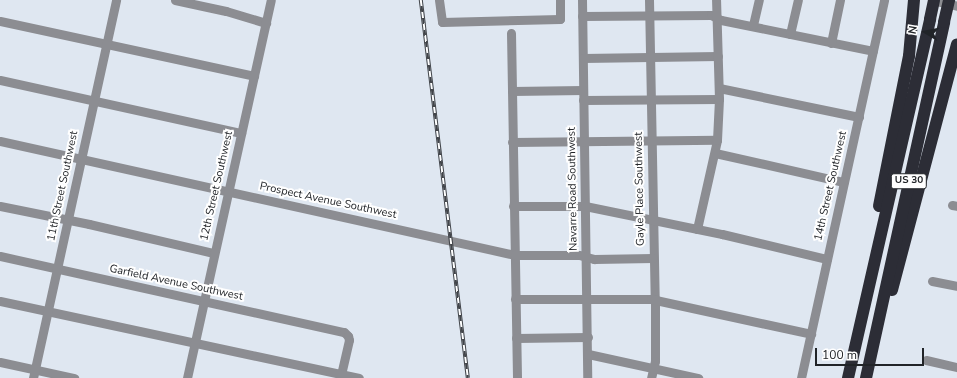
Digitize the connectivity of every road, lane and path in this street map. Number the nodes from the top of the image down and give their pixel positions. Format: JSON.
{"nodes":[{"id":1,"x":116,"y":0,"type":"edge"},
{"id":2,"x":175,"y":0,"type":"edge"},
{"id":3,"x":271,"y":0,"type":"edge"},
{"id":4,"x":439,"y":0,"type":"edge"},
{"id":5,"x":560,"y":0,"type":"edge"},
{"id":6,"x":582,"y":0,"type":"edge"},
{"id":7,"x":649,"y":0,"type":"edge"},
{"id":8,"x":716,"y":0,"type":"edge"},
{"id":9,"x":759,"y":0,"type":"edge"},
{"id":10,"x":798,"y":0,"type":"edge"},
{"id":11,"x":840,"y":0,"type":"edge"},
{"id":12,"x":884,"y":0,"type":"edge"},
{"id":13,"x":914,"y":0,"type":"edge"},
{"id":14,"x":933,"y":0,"type":"edge"},
{"id":15,"x":949,"y":0,"type":"edge"},
{"id":16,"x":957,"y":6,"type":"edge"},
{"id":17,"x":649,"y":15,"type":"junction"},
{"id":18,"x":582,"y":16,"type":"junction"},
{"id":19,"x":716,"y":17,"type":"junction"},
{"id":20,"x":0,"y":20,"type":"edge"},
{"id":21,"x":266,"y":23,"type":"junction"},
{"id":22,"x":753,"y":25,"type":"junction"},
{"id":23,"x":511,"y":33,"type":"dead end"},
{"id":24,"x":790,"y":34,"type":"junction"},
{"id":25,"x":831,"y":43,"type":"junction"},
{"id":26,"x":106,"y":44,"type":"junction"},
{"id":27,"x":957,"y":44,"type":"edge"},
{"id":28,"x":873,"y":52,"type":"junction"},
{"id":29,"x":718,"y":56,"type":"junction"},
{"id":30,"x":650,"y":57,"type":"junction"},
{"id":31,"x":583,"y":58,"type":"junction"},
{"id":32,"x":254,"y":76,"type":"junction"},
{"id":33,"x":0,"y":80,"type":"edge"},
{"id":34,"x":719,"y":88,"type":"junction"},
{"id":35,"x":583,"y":90,"type":"junction"},
{"id":36,"x":512,"y":91,"type":"junction"},
{"id":37,"x":651,"y":99,"type":"junction"},
{"id":38,"x":719,"y":99,"type":"junction"},
{"id":39,"x":94,"y":100,"type":"junction"},
{"id":40,"x":583,"y":100,"type":"junction"},
{"id":41,"x":859,"y":117,"type":"junction"},
{"id":42,"x":241,"y":133,"type":"junction"},
{"id":43,"x":717,"y":140,"type":"junction"},
{"id":44,"x":0,"y":141,"type":"edge"},
{"id":45,"x":652,"y":141,"type":"junction"},
{"id":46,"x":512,"y":142,"type":"junction"},
{"id":47,"x":584,"y":142,"type":"junction"},
{"id":48,"x":715,"y":153,"type":"junction"},
{"id":49,"x":81,"y":159,"type":"junction"},
{"id":50,"x":844,"y":182,"type":"junction"},
{"id":51,"x":228,"y":192,"type":"junction"},
{"id":52,"x":0,"y":206,"type":"edge"},
{"id":53,"x":513,"y":206,"type":"junction"},
{"id":54,"x":585,"y":206,"type":"junction"},
{"id":55,"x":68,"y":220,"type":"junction"},
{"id":56,"x":653,"y":220,"type":"junction"},
{"id":57,"x":697,"y":229,"type":"junction"},
{"id":58,"x":214,"y":253,"type":"junction"},
{"id":59,"x":0,"y":256,"type":"edge"},
{"id":60,"x":514,"y":256,"type":"junction"},
{"id":61,"x":586,"y":257,"type":"junction"},
{"id":62,"x":654,"y":258,"type":"junction"},
{"id":63,"x":827,"y":259,"type":"junction"},
{"id":64,"x":57,"y":268,"type":"junction"},
{"id":65,"x":932,"y":281,"type":"dead end"},
{"id":66,"x":957,"y":286,"type":"edge"},
{"id":67,"x":587,"y":298,"type":"junction"},
{"id":68,"x":515,"y":299,"type":"junction"},
{"id":69,"x":655,"y":299,"type":"junction"},
{"id":70,"x":0,"y":301,"type":"edge"},
{"id":71,"x":204,"y":301,"type":"junction"},
{"id":72,"x":48,"y":311,"type":"junction"},
{"id":73,"x":859,"y":329,"type":"junction"},
{"id":74,"x":811,"y":334,"type":"junction"},
{"id":75,"x":588,"y":337,"type":"junction"},
{"id":76,"x":516,"y":338,"type":"junction"},
{"id":77,"x":874,"y":340,"type":"junction"},
{"id":78,"x":194,"y":342,"type":"junction"},
{"id":79,"x":588,"y":354,"type":"junction"},
{"id":80,"x":926,"y":360,"type":"dead end"},
{"id":81,"x":0,"y":362,"type":"edge"},
{"id":82,"x":957,"y":367,"type":"edge"},
{"id":83,"x":653,"y":368,"type":"junction"},
{"id":84,"x":34,"y":374,"type":"edge"},
{"id":85,"x":341,"y":377,"type":"edge"},
{"id":86,"x":74,"y":378,"type":"edge"},
{"id":87,"x":187,"y":378,"type":"edge"},
{"id":88,"x":359,"y":378,"type":"edge"},
{"id":89,"x":517,"y":378,"type":"edge"},
{"id":90,"x":588,"y":378,"type":"edge"},
{"id":91,"x":651,"y":378,"type":"edge"},
{"id":92,"x":698,"y":378,"type":"edge"},
{"id":93,"x":801,"y":378,"type":"edge"},
{"id":94,"x":848,"y":378,"type":"edge"},
{"id":95,"x":866,"y":378,"type":"edge"}],
"edges":[{"from":1,"to":26,"type":"street","name":"11th Street Southwest"},
{"from":2,"to":21,"type":"street"},
{"from":3,"to":21,"type":"street","name":"12th Street Southwest"},
{"from":4,"to":5,"type":"street"},
{"from":6,"to":18,"type":"street","name":"Navarre Road Southwest"},
{"from":7,"to":17,"type":"street","name":"Gayle Place Southwest"},
{"from":8,"to":19,"type":"street"},
{"from":9,"to":22,"type":"street"},
{"from":10,"to":24,"type":"street"},
{"from":11,"to":25,"type":"street"},
{"from":12,"to":28,"type":"street","name":"14th Street Southwest"},
{"from":13,"to":73,"type":"highway"},
{"from":14,"to":16,"type":"street"},
{"from":14,"to":73,"type":"highway","number":"US 30","bridge":true},
{"from":15,"to":77,"type":"highway","number":"US 30","bridge":true},
{"from":17,"to":18,"type":"street"},
{"from":17,"to":19,"type":"street"},
{"from":17,"to":30,"type":"street","name":"Gayle Place Southwest"},
{"from":18,"to":31,"type":"street","name":"Navarre Road Southwest"},
{"from":19,"to":22,"type":"street"},
{"from":19,"to":29,"type":"street"},
{"from":20,"to":26,"type":"street"},
{"from":21,"to":32,"type":"street","name":"12th Street Southwest"},
{"from":22,"to":24,"type":"street"},
{"from":23,"to":36,"type":"street"},
{"from":24,"to":25,"type":"street"},
{"from":25,"to":28,"type":"street"},
{"from":26,"to":32,"type":"street"},
{"from":26,"to":39,"type":"street","name":"11th Street Southwest"},
{"from":27,"to":77,"type":"highway"},
{"from":28,"to":41,"type":"street","name":"14th Street Southwest"},
{"from":29,"to":30,"type":"street"},
{"from":29,"to":34,"type":"street"},
{"from":30,"to":31,"type":"street"},
{"from":30,"to":37,"type":"street","name":"Gayle Place Southwest"},
{"from":31,"to":35,"type":"street","name":"Navarre Road Southwest"},
{"from":32,"to":42,"type":"street","name":"12th Street Southwest"},
{"from":33,"to":39,"type":"street"},
{"from":34,"to":38,"type":"street"},
{"from":34,"to":41,"type":"street"},
{"from":35,"to":36,"type":"street"},
{"from":35,"to":40,"type":"street","name":"Navarre Road Southwest"},
{"from":36,"to":46,"type":"street"},
{"from":37,"to":38,"type":"street"},
{"from":37,"to":40,"type":"street"},
{"from":37,"to":45,"type":"street","name":"Gayle Place Southwest"},
{"from":38,"to":43,"type":"street"},
{"from":39,"to":42,"type":"street"},
{"from":39,"to":49,"type":"street","name":"11th Street Southwest"},
{"from":40,"to":47,"type":"street","name":"Navarre Road Southwest"},
{"from":41,"to":50,"type":"street","name":"14th Street Southwest"},
{"from":42,"to":51,"type":"street","name":"12th Street Southwest"},
{"from":43,"to":45,"type":"street"},
{"from":43,"to":48,"type":"street"},
{"from":44,"to":49,"type":"street","name":"Prospect Avenue Southwest"},
{"from":45,"to":47,"type":"street"},
{"from":45,"to":56,"type":"street","name":"Gayle Place Southwest"},
{"from":46,"to":47,"type":"street"},
{"from":46,"to":53,"type":"street"},
{"from":47,"to":54,"type":"street","name":"Navarre Road Southwest"},
{"from":48,"to":50,"type":"street"},
{"from":48,"to":57,"type":"street"},
{"from":49,"to":51,"type":"street","name":"Prospect Avenue Southwest"},
{"from":49,"to":55,"type":"street","name":"11th Street Southwest"},
{"from":50,"to":63,"type":"street","name":"14th Street Southwest"},
{"from":51,"to":58,"type":"street","name":"12th Street Southwest"},
{"from":51,"to":60,"type":"street","name":"Prospect Avenue Southwest"},
{"from":52,"to":55,"type":"street"},
{"from":53,"to":54,"type":"street"},
{"from":53,"to":60,"type":"street"},
{"from":54,"to":56,"type":"street"},
{"from":54,"to":61,"type":"street","name":"Navarre Road Southwest"},
{"from":55,"to":58,"type":"street"},
{"from":55,"to":64,"type":"street","name":"11th Street Southwest"},
{"from":56,"to":57,"type":"street"},
{"from":56,"to":62,"type":"street","name":"Gayle Place Southwest"},
{"from":57,"to":63,"type":"street"},
{"from":58,"to":71,"type":"street","name":"12th Street Southwest"},
{"from":59,"to":64,"type":"street","name":"Garfield Avenue Southwest"},
{"from":60,"to":61,"type":"street","name":"Prospect Avenue Southwest"},
{"from":60,"to":68,"type":"street"},
{"from":61,"to":62,"type":"street","name":"Prospect Avenue Southwest"},
{"from":61,"to":67,"type":"street","name":"Navarre Road Southwest"},
{"from":62,"to":69,"type":"street","name":"Gayle Place Southwest"},
{"from":63,"to":74,"type":"street","name":"14th Street Southwest"},
{"from":64,"to":71,"type":"street","name":"Garfield Avenue Southwest"},
{"from":64,"to":72,"type":"street","name":"11th Street Southwest"},
{"from":65,"to":66,"type":"street"},
{"from":67,"to":68,"type":"street"},
{"from":67,"to":69,"type":"street"},
{"from":67,"to":75,"type":"street","name":"Navarre Road Southwest"},
{"from":68,"to":76,"type":"street"},
{"from":69,"to":74,"type":"street"},
{"from":69,"to":83,"type":"street","name":"Gayle Place Southwest"},
{"from":70,"to":72,"type":"street"},
{"from":71,"to":78,"type":"street","name":"12th Street Southwest"},
{"from":71,"to":85,"type":"street","name":"Garfield Avenue Southwest"},
{"from":72,"to":78,"type":"street"},
{"from":72,"to":84,"type":"street","name":"11th Street Southwest"},
{"from":73,"to":94,"type":"highway","number":"US 30"},
{"from":74,"to":93,"type":"street","name":"14th Street Southwest"},
{"from":75,"to":76,"type":"street"},
{"from":75,"to":79,"type":"street","name":"Navarre Road Southwest"},
{"from":76,"to":89,"type":"street"},
{"from":77,"to":95,"type":"highway","number":"US 30"},
{"from":78,"to":85,"type":"street"},
{"from":78,"to":87,"type":"street","name":"12th Street Southwest"},
{"from":79,"to":83,"type":"street"},
{"from":79,"to":90,"type":"street","name":"Navarre Road Southwest"},
{"from":80,"to":82,"type":"street"},
{"from":81,"to":84,"type":"street"},
{"from":83,"to":91,"type":"street","name":"Gayle Place Southwest"},
{"from":83,"to":92,"type":"street"},
{"from":84,"to":86,"type":"street"},
{"from":85,"to":88,"type":"street"}]}
